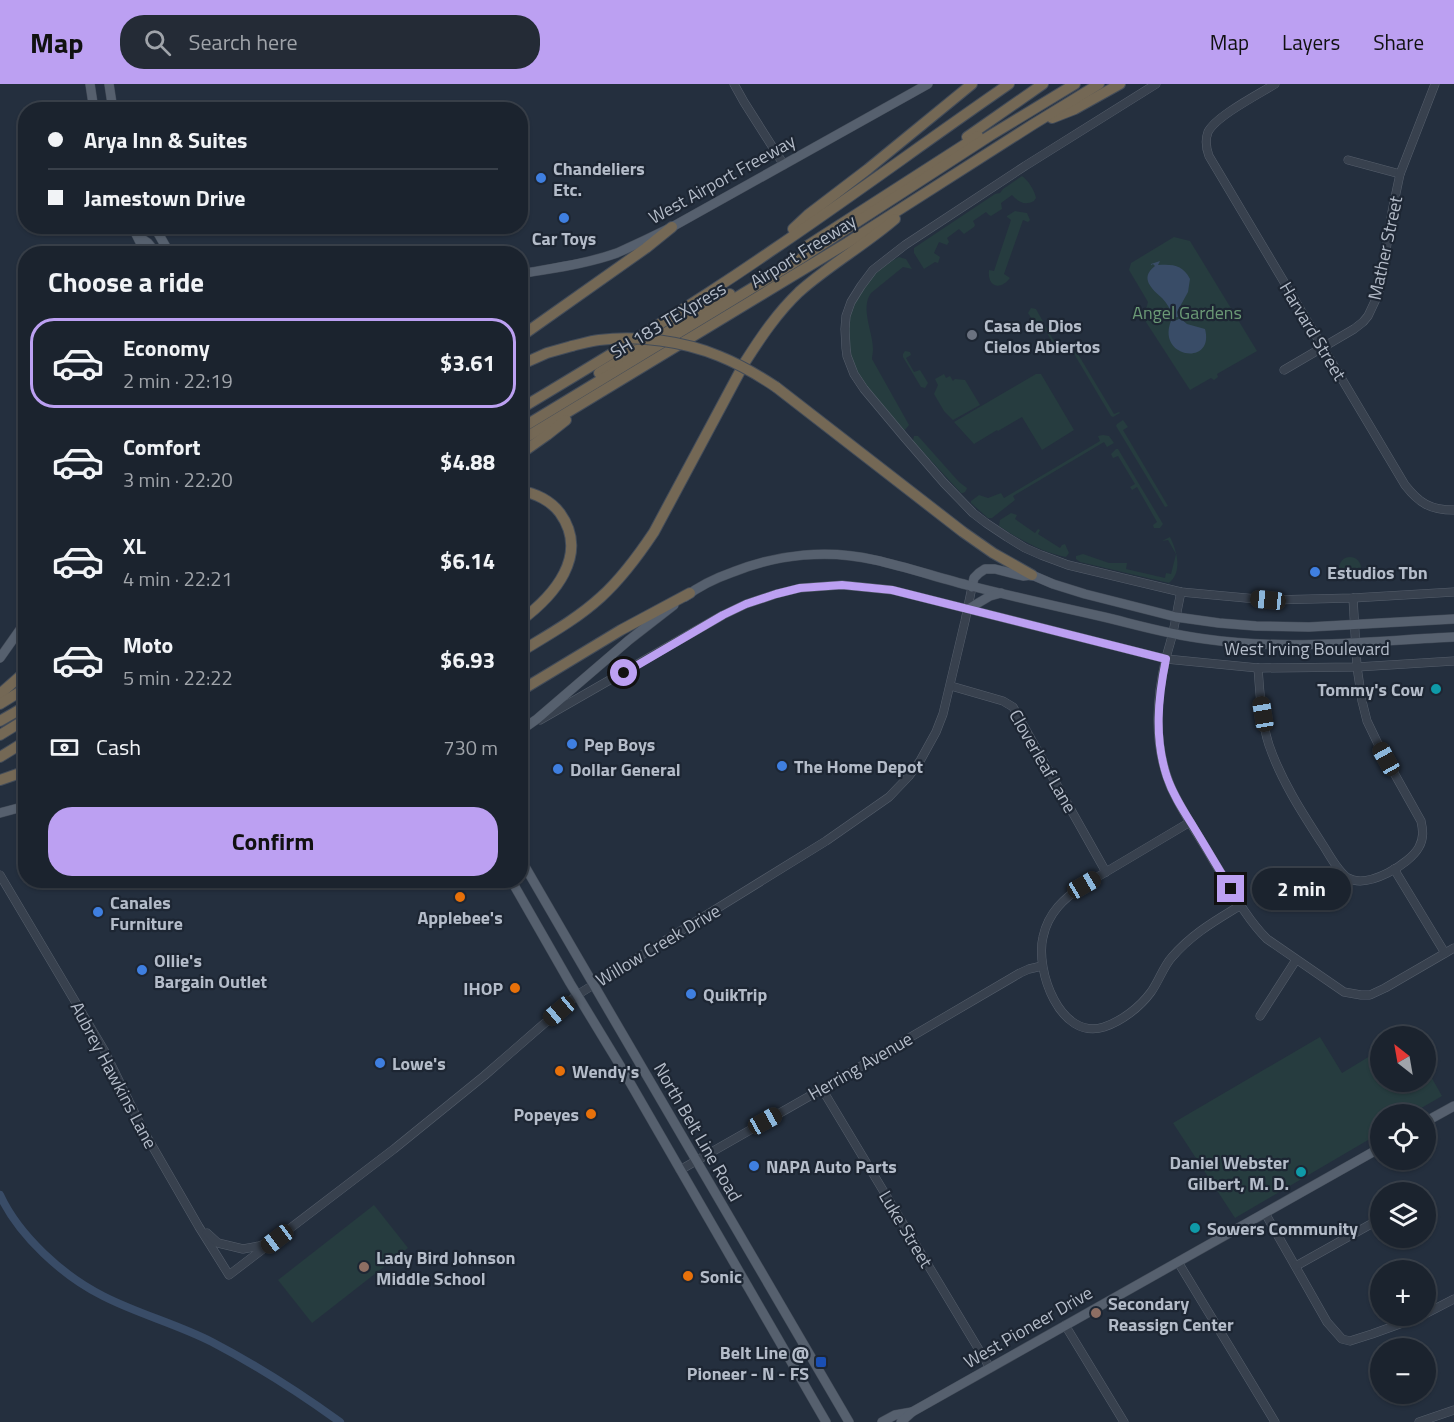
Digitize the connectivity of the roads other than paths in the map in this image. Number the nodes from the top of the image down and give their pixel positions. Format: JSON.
{"nodes":[{"id":1,"x":90,"y":84,"type":"edge"},
{"id":2,"x":109,"y":84,"type":"edge"},
{"id":3,"x":734,"y":84,"type":"edge"},
{"id":4,"x":928,"y":84,"type":"edge"},
{"id":5,"x":972,"y":84,"type":"edge"},
{"id":6,"x":1010,"y":84,"type":"edge"},
{"id":7,"x":1043,"y":84,"type":"edge"},
{"id":8,"x":1062,"y":84,"type":"edge"},
{"id":9,"x":1075,"y":84,"type":"edge"},
{"id":10,"x":1099,"y":84,"type":"edge"},
{"id":11,"x":1120,"y":84,"type":"edge"},
{"id":12,"x":1156,"y":84,"type":"edge"},
{"id":13,"x":1275,"y":84,"type":"edge"},
{"id":14,"x":1435,"y":84,"type":"edge"},
{"id":15,"x":93,"y":102,"type":"edge"},
{"id":16,"x":112,"y":102,"type":"edge"},
{"id":17,"x":1032,"y":125,"type":"junction"},
{"id":18,"x":1348,"y":160,"type":"dead end"},
{"id":19,"x":784,"y":165,"type":"junction"},
{"id":20,"x":932,"y":165,"type":"junction"},
{"id":21,"x":1400,"y":174,"type":"junction"},
{"id":22,"x":919,"y":197,"type":"junction"},
{"id":23,"x":672,"y":227,"type":"junction"},
{"id":24,"x":137,"y":236,"type":"joint"},
{"id":25,"x":142,"y":246,"type":"edge"},
{"id":26,"x":150,"y":246,"type":"edge"},
{"id":27,"x":770,"y":252,"type":"junction"},
{"id":28,"x":528,"y":273,"type":"edge"},
{"id":29,"x":528,"y":331,"type":"edge"},
{"id":30,"x":1323,"y":347,"type":"junction"},
{"id":31,"x":528,"y":361,"type":"edge"},
{"id":32,"x":1284,"y":370,"type":"dead end"},
{"id":33,"x":590,"y":398,"type":"junction"},
{"id":34,"x":528,"y":404,"type":"edge"},
{"id":35,"x":528,"y":415,"type":"edge"},
{"id":36,"x":528,"y":424,"type":"edge"},
{"id":37,"x":528,"y":436,"type":"edge"},
{"id":38,"x":528,"y":448,"type":"edge"},
{"id":39,"x":528,"y":492,"type":"edge"},
{"id":40,"x":1454,"y":510,"type":"edge"},
{"id":41,"x":1032,"y":575,"type":"junction"},
{"id":42,"x":972,"y":586,"type":"junction"},
{"id":43,"x":1181,"y":592,"type":"junction"},
{"id":44,"x":1454,"y":592,"type":"edge"},
{"id":45,"x":690,"y":593,"type":"junction"},
{"id":46,"x":1001,"y":593,"type":"junction"},
{"id":47,"x":1353,"y":598,"type":"junction"},
{"id":48,"x":968,"y":609,"type":"junction"},
{"id":49,"x":528,"y":614,"type":"edge"},
{"id":50,"x":1176,"y":617,"type":"junction"},
{"id":51,"x":1454,"y":619,"type":"edge"},
{"id":52,"x":1354,"y":625,"type":"junction"},
{"id":53,"x":18,"y":632,"type":"edge"},
{"id":54,"x":1173,"y":633,"type":"junction"},
{"id":55,"x":1454,"y":637,"type":"edge"},
{"id":56,"x":1356,"y":642,"type":"junction"},
{"id":57,"x":528,"y":647,"type":"edge"},
{"id":58,"x":0,"y":658,"type":"edge"},
{"id":59,"x":1166,"y":659,"type":"junction"},
{"id":60,"x":1454,"y":661,"type":"edge"},
{"id":61,"x":1357,"y":667,"type":"junction"},
{"id":62,"x":1258,"y":668,"type":"junction"},
{"id":63,"x":18,"y":678,"type":"edge"},
{"id":64,"x":528,"y":685,"type":"edge"},
{"id":65,"x":951,"y":686,"type":"junction"},
{"id":66,"x":18,"y":693,"type":"edge"},
{"id":67,"x":0,"y":694,"type":"edge"},
{"id":68,"x":0,"y":704,"type":"edge"},
{"id":69,"x":18,"y":711,"type":"edge"},
{"id":70,"x":0,"y":721,"type":"edge"},
{"id":71,"x":18,"y":724,"type":"edge"},
{"id":72,"x":528,"y":725,"type":"edge"},
{"id":73,"x":528,"y":726,"type":"edge"},
{"id":74,"x":18,"y":732,"type":"edge"},
{"id":75,"x":0,"y":735,"type":"edge"},
{"id":76,"x":0,"y":742,"type":"edge"},
{"id":77,"x":18,"y":746,"type":"edge"},
{"id":78,"x":0,"y":757,"type":"edge"},
{"id":79,"x":18,"y":774,"type":"edge"},
{"id":80,"x":0,"y":780,"type":"edge"},
{"id":81,"x":18,"y":808,"type":"edge"},
{"id":82,"x":0,"y":813,"type":"edge"},
{"id":83,"x":1191,"y":822,"type":"junction"},
{"id":84,"x":1394,"y":869,"type":"junction"},
{"id":85,"x":528,"y":872,"type":"edge"},
{"id":86,"x":1106,"y":872,"type":"junction"},
{"id":87,"x":0,"y":875,"type":"edge"},
{"id":88,"x":516,"y":888,"type":"edge"},
{"id":89,"x":1241,"y":905,"type":"junction"},
{"id":90,"x":1454,"y":948,"type":"edge"},
{"id":91,"x":1445,"y":953,"type":"junction"},
{"id":92,"x":1296,"y":960,"type":"junction"},
{"id":93,"x":1042,"y":966,"type":"junction"},
{"id":94,"x":593,"y":984,"type":"junction"},
{"id":95,"x":577,"y":995,"type":"junction"},
{"id":96,"x":1260,"y":1016,"type":"dead end"},
{"id":97,"x":822,"y":1089,"type":"junction"},
{"id":98,"x":1454,"y":1106,"type":"edge"},
{"id":99,"x":1436,"y":1116,"type":"edge"},
{"id":100,"x":1370,"y":1154,"type":"edge"},
{"id":101,"x":696,"y":1161,"type":"junction"},
{"id":102,"x":680,"y":1170,"type":"junction"},
{"id":103,"x":1264,"y":1213,"type":"junction"},
{"id":104,"x":1370,"y":1225,"type":"edge"},
{"id":105,"x":199,"y":1227,"type":"junction"},
{"id":106,"x":277,"y":1239,"type":"junction"},
{"id":107,"x":1178,"y":1262,"type":"junction"},
{"id":108,"x":1296,"y":1266,"type":"junction"},
{"id":109,"x":229,"y":1275,"type":"joint"},
{"id":110,"x":1454,"y":1299,"type":"edge"},
{"id":111,"x":1436,"y":1308,"type":"edge"},
{"id":112,"x":1065,"y":1325,"type":"junction"},
{"id":113,"x":1396,"y":1326,"type":"edge"},
{"id":114,"x":990,"y":1368,"type":"junction"},
{"id":115,"x":814,"y":1403,"type":"junction"},
{"id":116,"x":1454,"y":1410,"type":"edge"},
{"id":117,"x":912,"y":1412,"type":"junction"},
{"id":118,"x":819,"y":1422,"type":"edge"},
{"id":119,"x":826,"y":1422,"type":"edge"},
{"id":120,"x":849,"y":1422,"type":"edge"},
{"id":121,"x":882,"y":1422,"type":"edge"},
{"id":122,"x":901,"y":1422,"type":"edge"},
{"id":123,"x":1124,"y":1422,"type":"edge"},
{"id":124,"x":1275,"y":1422,"type":"edge"},
{"id":125,"x":1419,"y":1422,"type":"edge"}],
"edges":[{"from":1,"to":15,"type":"main road"},
{"from":2,"to":16,"type":"main road"},
{"from":3,"to":19,"type":"street"},
{"from":4,"to":19,"type":"main road","name":"West Airport Freeway"},
{"from":5,"to":27,"type":"highway"},
{"from":6,"to":27,"type":"highway","name":"Airport Freeway"},
{"from":7,"to":20,"type":"highway"},
{"from":8,"to":20,"type":"highway","name":"SH 183 TEXpress"},
{"from":9,"to":36,"type":"highway","name":"SH 183 TEXpress"},
{"from":10,"to":17,"type":"highway","name":"Airport Freeway"},
{"from":11,"to":17,"type":"highway"},
{"from":12,"to":43,"type":"street"},
{"from":13,"to":30,"type":"street","name":"Harvard Street"},
{"from":14,"to":21,"type":"street","name":"Mather Street"},
{"from":17,"to":22,"type":"highway","name":"Airport Freeway"},
{"from":18,"to":21,"type":"street"},
{"from":19,"to":23,"type":"main road","name":"West Airport Freeway"},
{"from":20,"to":35,"type":"highway","name":"SH 183 TEXpress"},
{"from":21,"to":30,"type":"street","name":"Mather Street"},
{"from":22,"to":33,"type":"highway","name":"Airport Freeway"},
{"from":22,"to":57,"type":"highway"},
{"from":23,"to":28,"type":"main road","name":"West Airport Freeway"},
{"from":23,"to":29,"type":"highway"},
{"from":24,"to":25,"type":"main road"},
{"from":24,"to":26,"type":"main road"},
{"from":27,"to":34,"type":"highway","name":"Airport Freeway"},
{"from":30,"to":32,"type":"street","name":"Mather Street"},
{"from":30,"to":40,"type":"street","name":"Harvard Street"},
{"from":31,"to":41,"type":"highway","bridge":true},
{"from":33,"to":37,"type":"highway","name":"Airport Freeway"},
{"from":33,"to":38,"type":"highway"},
{"from":39,"to":49,"type":"highway"},
{"from":41,"to":42,"type":"main road","name":"West Irving Boulevard"},
{"from":41,"to":50,"type":"main road","name":"West Irving Boulevard"},
{"from":42,"to":45,"type":"main road","name":"West Irving Boulevard"},
{"from":42,"to":46,"type":"main road","name":"West Irving Boulevard"},
{"from":42,"to":48,"type":"street","name":"Willow Creek Drive"},
{"from":43,"to":47,"type":"street"},
{"from":43,"to":50,"type":"street"},
{"from":44,"to":47,"type":"street"},
{"from":45,"to":64,"type":"highway"},
{"from":45,"to":72,"type":"main road","name":"West Irving Boulevard"},
{"from":46,"to":48,"type":"main road"},
{"from":46,"to":54,"type":"main road","name":"West Irving Boulevard"},
{"from":47,"to":52,"type":"street"},
{"from":48,"to":59,"type":"street","name":"West Irving Boulevard"},
{"from":48,"to":65,"type":"street","name":"Willow Creek Drive"},
{"from":48,"to":73,"type":"street","name":"West Irving Boulevard"},
{"from":50,"to":52,"type":"main road","name":"West Irving Boulevard"},
{"from":50,"to":54,"type":"street"},
{"from":51,"to":52,"type":"main road","name":"West Irving Boulevard"},
{"from":52,"to":56,"type":"street"},
{"from":53,"to":58,"type":"main road"},
{"from":54,"to":56,"type":"main road","name":"West Irving Boulevard"},
{"from":54,"to":59,"type":"street"},
{"from":55,"to":56,"type":"main road","name":"West Irving Boulevard"},
{"from":56,"to":61,"type":"street"},
{"from":59,"to":62,"type":"street","name":"West Irving Boulevard"},
{"from":59,"to":83,"type":"street"},
{"from":60,"to":61,"type":"street","name":"West Irving Boulevard"},
{"from":61,"to":62,"type":"street","name":"West Irving Boulevard"},
{"from":61,"to":84,"type":"street"},
{"from":62,"to":84,"type":"street"},
{"from":63,"to":67,"type":"highway"},
{"from":65,"to":86,"type":"street","name":"Cloverleaf Lane"},
{"from":65,"to":94,"type":"street","name":"Willow Creek Drive"},
{"from":66,"to":68,"type":"highway"},
{"from":69,"to":70,"type":"highway"},
{"from":71,"to":75,"type":"highway"},
{"from":74,"to":76,"type":"highway"},
{"from":77,"to":78,"type":"highway"},
{"from":79,"to":80,"type":"highway"},
{"from":81,"to":82,"type":"main road"},
{"from":83,"to":86,"type":"street"},
{"from":83,"to":89,"type":"street"},
{"from":84,"to":91,"type":"street"},
{"from":85,"to":94,"type":"main road","name":"North Belt Line Road"},
{"from":86,"to":93,"type":"street"},
{"from":87,"to":105,"type":"street","name":"Aubrey Hawkins Lane"},
{"from":88,"to":95,"type":"main road","name":"North Belt Line Road"},
{"from":89,"to":92,"type":"street"},
{"from":89,"to":93,"type":"street"},
{"from":90,"to":91,"type":"street"},
{"from":91,"to":92,"type":"street"},
{"from":92,"to":96,"type":"street"},
{"from":93,"to":97,"type":"street","name":"Herring Avenue"},
{"from":94,"to":95,"type":"street","name":"Willow Creek Drive"},
{"from":94,"to":101,"type":"main road","name":"North Belt Line Road"},
{"from":95,"to":102,"type":"main road","name":"North Belt Line Road"},
{"from":95,"to":106,"type":"street","name":"Willow Creek Drive"},
{"from":97,"to":101,"type":"street","name":"Herring Avenue"},
{"from":97,"to":114,"type":"street","name":"Luke Street"},
{"from":98,"to":99,"type":"main road"},
{"from":100,"to":103,"type":"main road","name":"West Pioneer Drive"},
{"from":101,"to":102,"type":"street","name":"Herring Avenue"},
{"from":101,"to":120,"type":"main road","name":"North Belt Line Road"},
{"from":102,"to":115,"type":"main road","name":"North Belt Line Road"},
{"from":103,"to":107,"type":"main road","name":"West Pioneer Drive"},
{"from":103,"to":108,"type":"street"},
{"from":104,"to":108,"type":"street"},
{"from":105,"to":106,"type":"street"},
{"from":105,"to":109,"type":"street","name":"Aubrey Hawkins Lane"},
{"from":106,"to":109,"type":"street","name":"Willow Creek Drive"},
{"from":107,"to":112,"type":"main road","name":"West Pioneer Drive"},
{"from":107,"to":124,"type":"street"},
{"from":108,"to":113,"type":"street"},
{"from":110,"to":111,"type":"street"},
{"from":112,"to":114,"type":"main road","name":"West Pioneer Drive"},
{"from":112,"to":123,"type":"street"},
{"from":114,"to":117,"type":"main road","name":"West Pioneer Drive"},
{"from":115,"to":118,"type":"main road"},
{"from":115,"to":119,"type":"main road","name":"North Belt Line Road"},
{"from":116,"to":125,"type":"street"},
{"from":117,"to":121,"type":"main road","name":"West Pioneer Drive"},
{"from":117,"to":122,"type":"main road","name":"West Pioneer Drive"}]}
